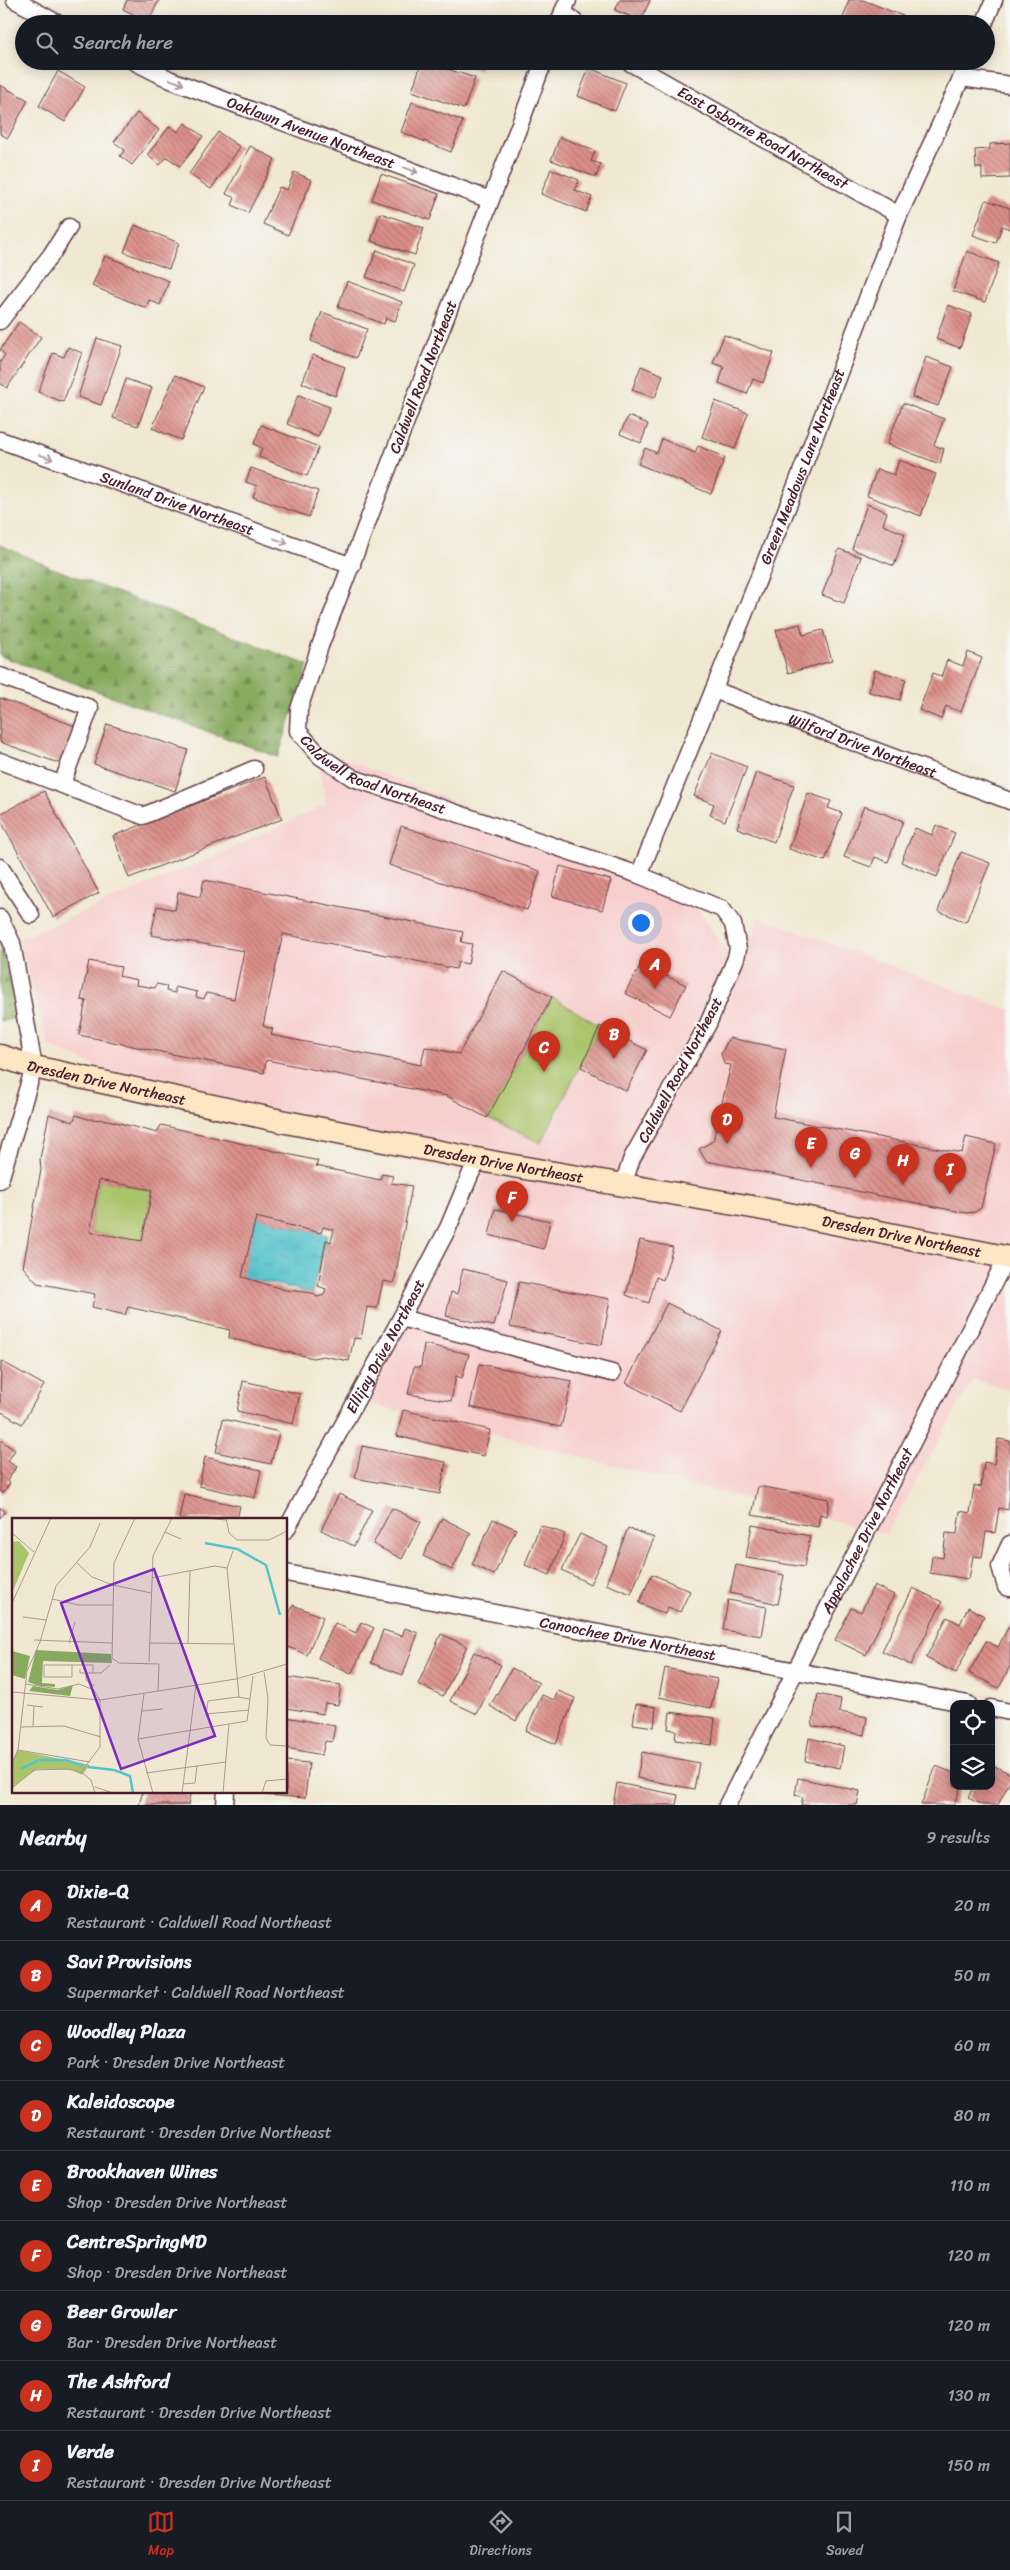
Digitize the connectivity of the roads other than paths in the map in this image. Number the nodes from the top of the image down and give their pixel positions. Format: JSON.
{"nodes":[{"id":1,"x":15,"y":0,"type":"edge"},
{"id":2,"x":994,"y":0,"type":"edge"},
{"id":3,"x":42,"y":15,"type":"edge"},
{"id":4,"x":988,"y":15,"type":"edge"},
{"id":5,"x":152,"y":70,"type":"edge"},
{"id":6,"x":541,"y":70,"type":"edge"},
{"id":7,"x":644,"y":70,"type":"edge"},
{"id":8,"x":965,"y":70,"type":"edge"},
{"id":9,"x":962,"y":78,"type":"junction"},
{"id":10,"x":1010,"y":85,"type":"edge"},
{"id":11,"x":490,"y":200,"type":"junction"},
{"id":12,"x":899,"y":215,"type":"junction"},
{"id":13,"x":68,"y":227,"type":"dead end"},
{"id":14,"x":0,"y":322,"type":"edge"},
{"id":15,"x":0,"y":440,"type":"edge"},
{"id":16,"x":352,"y":566,"type":"junction"},
{"id":17,"x":0,"y":676,"type":"edge"},
{"id":18,"x":714,"y":690,"type":"junction"},
{"id":19,"x":0,"y":761,"type":"edge"},
{"id":20,"x":254,"y":769,"type":"dead end"},
{"id":21,"x":62,"y":784,"type":"junction"},
{"id":22,"x":1010,"y":801,"type":"edge"},
{"id":23,"x":0,"y":866,"type":"edge"},
{"id":24,"x":640,"y":874,"type":"junction"},
{"id":25,"x":31,"y":915,"type":"dead end"},
{"id":26,"x":0,"y":918,"type":"edge"},
{"id":27,"x":0,"y":1056,"type":"edge"},
{"id":28,"x":34,"y":1067,"type":"junction"},
{"id":29,"x":480,"y":1160,"type":"junction"},
{"id":30,"x":0,"y":1180,"type":"edge"},
{"id":31,"x":623,"y":1185,"type":"junction"},
{"id":32,"x":1008,"y":1257,"type":"edge"},
{"id":33,"x":402,"y":1318,"type":"junction"},
{"id":34,"x":612,"y":1373,"type":"dead end"},
{"id":35,"x":288,"y":1526,"type":"edge"},
{"id":36,"x":1010,"y":1544,"type":"edge"},
{"id":37,"x":288,"y":1574,"type":"edge"},
{"id":38,"x":1010,"y":1588,"type":"edge"},
{"id":39,"x":798,"y":1670,"type":"junction"},
{"id":40,"x":950,"y":1700,"type":"edge"},
{"id":41,"x":995,"y":1709,"type":"edge"},
{"id":42,"x":1010,"y":1712,"type":"edge"},
{"id":43,"x":226,"y":1792,"type":"edge"},
{"id":44,"x":226,"y":1805,"type":"edge"},
{"id":45,"x":727,"y":1805,"type":"edge"}],
"edges":[{"from":1,"to":3,"type":"street"},
{"from":2,"to":4,"type":"street"},
{"from":5,"to":11,"type":"street","name":"Oaklawn Avenue Northeast","one_way":true},
{"from":6,"to":11,"type":"street","name":"Caldwell Road Northeast"},
{"from":7,"to":12,"type":"street","name":"East Osborne Road Northeast"},
{"from":8,"to":9,"type":"street","name":"Green Meadows Lane Northeast"},
{"from":9,"to":10,"type":"street"},
{"from":9,"to":12,"type":"street","name":"Green Meadows Lane Northeast"},
{"from":11,"to":16,"type":"street","name":"Caldwell Road Northeast"},
{"from":12,"to":18,"type":"street","name":"Green Meadows Lane Northeast"},
{"from":13,"to":14,"type":"street"},
{"from":15,"to":16,"type":"street","name":"Sunland Drive Northeast","one_way":true},
{"from":16,"to":24,"type":"street","name":"Caldwell Road Northeast"},
{"from":17,"to":21,"type":"street"},
{"from":18,"to":22,"type":"street","name":"Wilford Drive Northeast"},
{"from":18,"to":24,"type":"street","name":"Green Meadows Lane Northeast"},
{"from":19,"to":21,"type":"street"},
{"from":20,"to":21,"type":"street"},
{"from":23,"to":25,"type":"street"},
{"from":24,"to":31,"type":"street","name":"Caldwell Road Northeast"},
{"from":26,"to":28,"type":"street"},
{"from":27,"to":28,"type":"street","name":"Dresden Drive Northeast"},
{"from":28,"to":29,"type":"street","name":"Dresden Drive Northeast"},
{"from":28,"to":30,"type":"street"},
{"from":29,"to":31,"type":"street","name":"Dresden Drive Northeast"},
{"from":29,"to":33,"type":"street","name":"Ellijay Drive Northeast"},
{"from":31,"to":32,"type":"street","name":"Dresden Drive Northeast"},
{"from":32,"to":39,"type":"street","name":"Appalachee Drive Northeast"},
{"from":33,"to":34,"type":"street"},
{"from":33,"to":35,"type":"street","name":"Ellijay Drive Northeast"},
{"from":36,"to":38,"type":"street"},
{"from":37,"to":39,"type":"street","name":"Canoochee Drive Northeast"},
{"from":39,"to":40,"type":"street","name":"Canoochee Drive Northeast"},
{"from":39,"to":45,"type":"street","name":"Appalachee Drive Northeast"},
{"from":41,"to":42,"type":"street"},
{"from":43,"to":44,"type":"street"}]}
